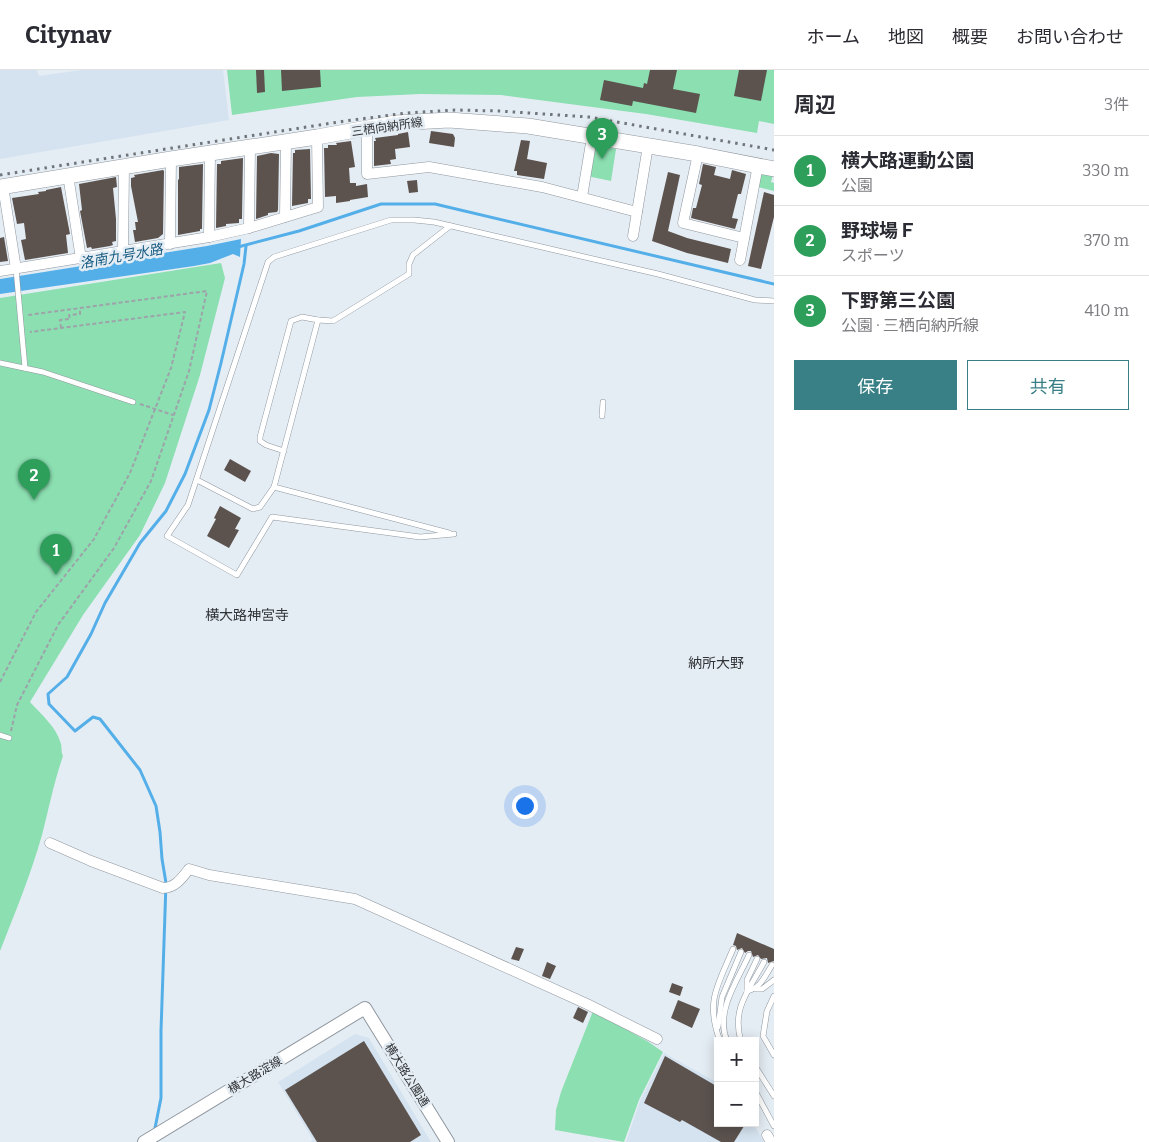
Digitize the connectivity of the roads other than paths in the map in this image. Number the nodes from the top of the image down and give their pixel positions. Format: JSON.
{"nodes":[{"id":1,"x":367,"y":129,"type":"junction"},
{"id":2,"x":317,"y":137,"type":"junction"},
{"id":3,"x":592,"y":137,"type":"junction"},
{"id":4,"x":286,"y":142,"type":"junction"},
{"id":5,"x":648,"y":146,"type":"junction"},
{"id":6,"x":250,"y":147,"type":"junction"},
{"id":7,"x":210,"y":153,"type":"junction"},
{"id":8,"x":698,"y":154,"type":"junction"},
{"id":9,"x":171,"y":159,"type":"junction"},
{"id":10,"x":758,"y":165,"type":"junction"},
{"id":11,"x":124,"y":167,"type":"junction"},
{"id":12,"x":774,"y":168,"type":"edge"},
{"id":13,"x":68,"y":175,"type":"junction"},
{"id":14,"x":1,"y":186,"type":"edge"},
{"id":15,"x":582,"y":197,"type":"junction"},
{"id":16,"x":637,"y":212,"type":"junction"},
{"id":17,"x":285,"y":217,"type":"junction"},
{"id":18,"x":450,"y":226,"type":"junction"},
{"id":19,"x":249,"y":228,"type":"junction"},
{"id":20,"x":633,"y":236,"type":"dead end"},
{"id":21,"x":209,"y":238,"type":"junction"},
{"id":22,"x":744,"y":238,"type":"junction"},
{"id":23,"x":170,"y":244,"type":"junction"},
{"id":24,"x":123,"y":251,"type":"junction"},
{"id":25,"x":81,"y":259,"type":"junction"},
{"id":26,"x":740,"y":260,"type":"dead end"},
{"id":27,"x":0,"y":271,"type":"edge"},
{"id":28,"x":17,"y":272,"type":"junction"},
{"id":29,"x":774,"y":301,"type":"edge"},
{"id":30,"x":318,"y":320,"type":"junction"},
{"id":31,"x":0,"y":364,"type":"edge"},
{"id":32,"x":26,"y":368,"type":"junction"},
{"id":33,"x":133,"y":402,"type":"road end"},
{"id":34,"x":603,"y":402,"type":"dead end"},
{"id":35,"x":602,"y":416,"type":"dead end"},
{"id":36,"x":284,"y":451,"type":"junction"},
{"id":37,"x":197,"y":480,"type":"junction"},
{"id":38,"x":274,"y":487,"type":"junction"},
{"id":39,"x":0,"y":735,"type":"edge"},
{"id":40,"x":9,"y":738,"type":"road end"},
{"id":41,"x":50,"y":843,"type":"dead end"},
{"id":42,"x":733,"y":949,"type":"dead end"},
{"id":43,"x":741,"y":952,"type":"dead end"},
{"id":44,"x":749,"y":955,"type":"dead end"},
{"id":45,"x":757,"y":958,"type":"dead end"},
{"id":46,"x":764,"y":962,"type":"dead end"},
{"id":47,"x":772,"y":965,"type":"dead end"},
{"id":48,"x":774,"y":980,"type":"edge"},
{"id":49,"x":755,"y":989,"type":"junction"},
{"id":50,"x":747,"y":991,"type":"junction"},
{"id":51,"x":774,"y":996,"type":"edge"},
{"id":52,"x":365,"y":1008,"type":"joint"},
{"id":53,"x":717,"y":1033,"type":"junction"},
{"id":54,"x":718,"y":1037,"type":"edge"},
{"id":55,"x":725,"y":1037,"type":"edge"},
{"id":56,"x":740,"y":1037,"type":"edge"},
{"id":57,"x":657,"y":1040,"type":"dead end"},
{"id":58,"x":774,"y":1055,"type":"edge"},
{"id":59,"x":759,"y":1072,"type":"edge"},
{"id":60,"x":774,"y":1096,"type":"edge"},
{"id":61,"x":759,"y":1098,"type":"edge"},
{"id":62,"x":774,"y":1126,"type":"edge"},
{"id":63,"x":144,"y":1142,"type":"edge"},
{"id":64,"x":448,"y":1142,"type":"edge"}],
"edges":[{"from":1,"to":2,"type":"main road","name":"三栖向納所線"},
{"from":1,"to":3,"type":"main road","name":"三栖向納所線"},
{"from":1,"to":15,"type":"street"},
{"from":2,"to":4,"type":"main road","name":"三栖向納所線"},
{"from":2,"to":17,"type":"street"},
{"from":3,"to":5,"type":"main road","name":"三栖向納所線"},
{"from":3,"to":15,"type":"street"},
{"from":4,"to":6,"type":"main road","name":"三栖向納所線"},
{"from":4,"to":17,"type":"street"},
{"from":5,"to":8,"type":"main road","name":"三栖向納所線"},
{"from":5,"to":16,"type":"street"},
{"from":6,"to":7,"type":"main road","name":"三栖向納所線"},
{"from":6,"to":19,"type":"street"},
{"from":7,"to":9,"type":"main road","name":"三栖向納所線"},
{"from":7,"to":21,"type":"street"},
{"from":8,"to":10,"type":"main road","name":"三栖向納所線"},
{"from":8,"to":22,"type":"street"},
{"from":9,"to":11,"type":"main road","name":"三栖向納所線"},
{"from":9,"to":23,"type":"street"},
{"from":10,"to":12,"type":"main road","name":"三栖向納所線"},
{"from":10,"to":22,"type":"street"},
{"from":11,"to":13,"type":"main road","name":"三栖向納所線"},
{"from":11,"to":24,"type":"street"},
{"from":13,"to":14,"type":"main road","name":"三栖向納所線"},
{"from":13,"to":25,"type":"street"},
{"from":14,"to":28,"type":"street"},
{"from":15,"to":16,"type":"street"},
{"from":16,"to":20,"type":"street"},
{"from":17,"to":19,"type":"street"},
{"from":18,"to":29,"type":"lane"},
{"from":18,"to":30,"type":"lane"},
{"from":18,"to":37,"type":"lane"},
{"from":19,"to":21,"type":"street"},
{"from":21,"to":23,"type":"street"},
{"from":22,"to":26,"type":"street"},
{"from":23,"to":24,"type":"street"},
{"from":24,"to":25,"type":"street"},
{"from":25,"to":28,"type":"street"},
{"from":27,"to":28,"type":"street"},
{"from":28,"to":32,"type":"lane"},
{"from":30,"to":36,"type":"lane"},
{"from":30,"to":36,"type":"lane"},
{"from":31,"to":32,"type":"lane"},
{"from":32,"to":33,"type":"lane"},
{"from":34,"to":35,"type":"lane"},
{"from":36,"to":38,"type":"lane"},
{"from":37,"to":38,"type":"lane"},
{"from":37,"to":38,"type":"lane"},
{"from":39,"to":40,"type":"lane"},
{"from":41,"to":57,"type":"street"},
{"from":42,"to":53,"type":"lane"},
{"from":43,"to":53,"type":"lane"},
{"from":44,"to":55,"type":"lane"},
{"from":45,"to":50,"type":"lane"},
{"from":46,"to":50,"type":"lane"},
{"from":47,"to":49,"type":"lane"},
{"from":48,"to":49,"type":"lane"},
{"from":49,"to":50,"type":"lane"},
{"from":50,"to":56,"type":"lane"},
{"from":51,"to":58,"type":"lane"},
{"from":52,"to":63,"type":"street","name":"横大路淀線"},
{"from":52,"to":64,"type":"street","name":"横大路公園通"},
{"from":53,"to":54,"type":"lane"},
{"from":59,"to":60,"type":"lane"},
{"from":61,"to":62,"type":"lane"}]}
